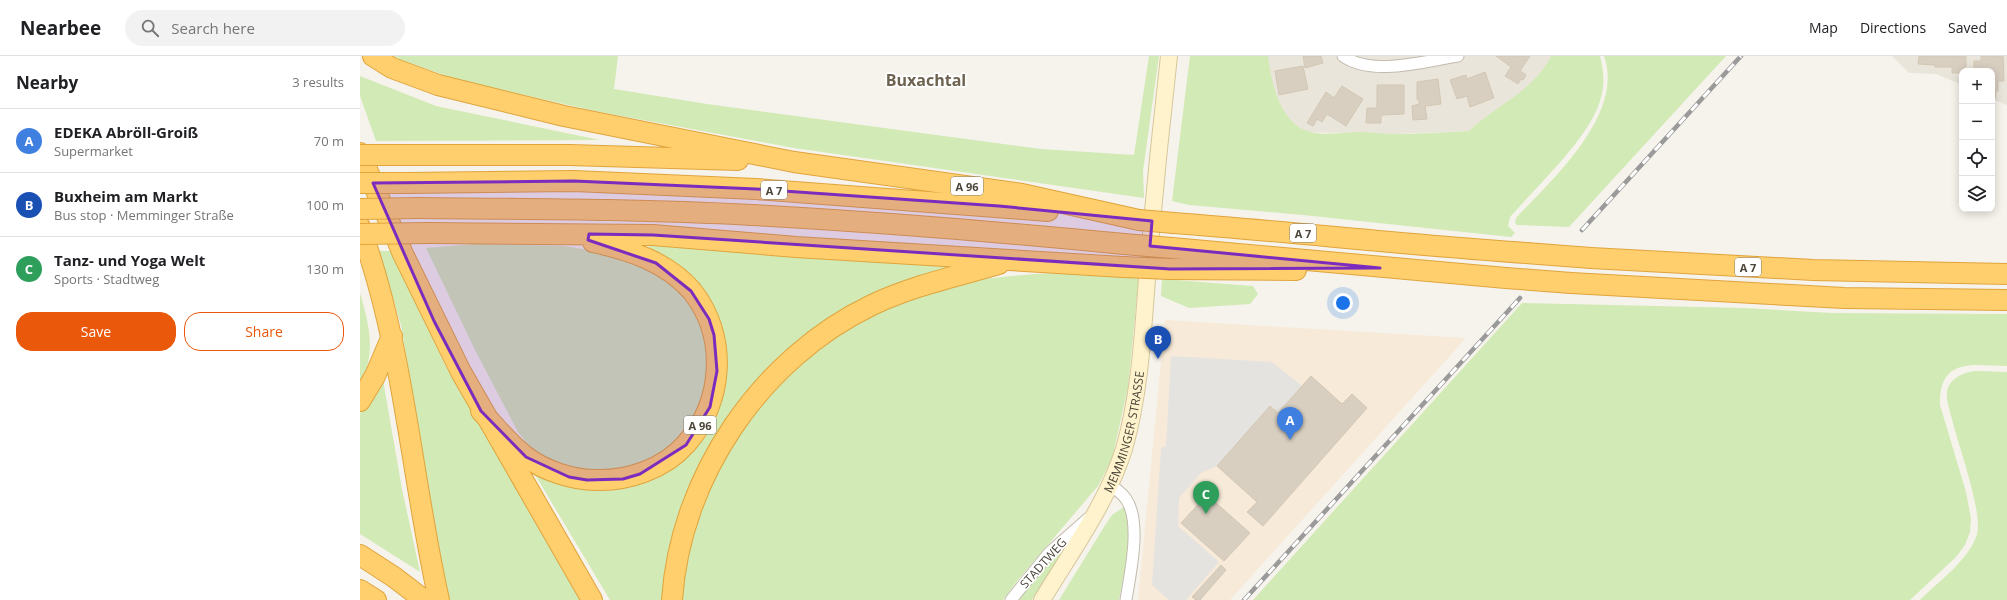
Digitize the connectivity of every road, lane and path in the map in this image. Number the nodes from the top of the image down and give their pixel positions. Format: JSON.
{"nodes":[{"id":1,"x":373,"y":56,"type":"edge"},
{"id":2,"x":1169,"y":56,"type":"edge"},
{"id":3,"x":1343,"y":56,"type":"edge"},
{"id":4,"x":1458,"y":56,"type":"edge"},
{"id":5,"x":360,"y":154,"type":"edge"},
{"id":6,"x":794,"y":162,"type":"junction"},
{"id":7,"x":360,"y":183,"type":"edge"},
{"id":8,"x":360,"y":209,"type":"edge"},
{"id":9,"x":1139,"y":220,"type":"junction"},
{"id":10,"x":360,"y":227,"type":"edge"},
{"id":11,"x":524,"y":233,"type":"junction"},
{"id":12,"x":360,"y":234,"type":"edge"},
{"id":13,"x":1013,"y":261,"type":"junction"},
{"id":14,"x":1380,"y":268,"type":"junction"},
{"id":15,"x":2007,"y":274,"type":"edge"},
{"id":16,"x":2007,"y":300,"type":"edge"},
{"id":17,"x":392,"y":336,"type":"junction"},
{"id":18,"x":360,"y":401,"type":"edge"},
{"id":19,"x":481,"y":411,"type":"junction"},
{"id":20,"x":1109,"y":486,"type":"junction"},
{"id":21,"x":1095,"y":513,"type":"junction"},
{"id":22,"x":360,"y":555,"type":"edge"},
{"id":23,"x":360,"y":590,"type":"edge"},
{"id":24,"x":376,"y":600,"type":"edge"},
{"id":25,"x":424,"y":600,"type":"edge"},
{"id":26,"x":439,"y":600,"type":"edge"},
{"id":27,"x":592,"y":600,"type":"edge"},
{"id":28,"x":672,"y":600,"type":"edge"},
{"id":29,"x":1011,"y":600,"type":"edge"},
{"id":30,"x":1042,"y":600,"type":"edge"},
{"id":31,"x":1126,"y":600,"type":"edge"}],
"edges":[{"from":1,"to":6,"type":"highway"},
{"from":2,"to":20,"type":"street","name":"MEMMINGER STRASSE"},
{"from":3,"to":4,"type":"street"},
{"from":5,"to":6,"type":"highway","number":"A 96","bridge":true},
{"from":5,"to":19,"type":"highway","number":"A 96"},
{"from":6,"to":9,"type":"highway","number":"A 96"},
{"from":7,"to":9,"type":"highway","number":"A 7","bridge":true},
{"from":8,"to":14,"type":"highway","number":"A 7","bridge":true},
{"from":9,"to":15,"type":"highway","number":"A 7","bridge":true},
{"from":10,"to":17,"type":"highway"},
{"from":11,"to":12,"type":"highway","bridge":true},
{"from":11,"to":13,"type":"highway","number":"A 7"},
{"from":11,"to":19,"type":"highway","number":"A 96"},
{"from":13,"to":14,"type":"highway","number":"A 7","bridge":true},
{"from":13,"to":28,"type":"highway","number":"A 7"},
{"from":14,"to":16,"type":"highway","number":"A 7","bridge":true},
{"from":17,"to":18,"type":"highway"},
{"from":17,"to":26,"type":"highway"},
{"from":19,"to":27,"type":"highway","number":"A 96"},
{"from":20,"to":21,"type":"street","name":"MEMMINGER STRASSE"},
{"from":20,"to":31,"type":"street"},
{"from":21,"to":29,"type":"street","name":"STADTWEG"},
{"from":21,"to":30,"type":"street","name":"MEMMINGER STRASSE"},
{"from":22,"to":25,"type":"highway"},
{"from":23,"to":24,"type":"highway"}]}
